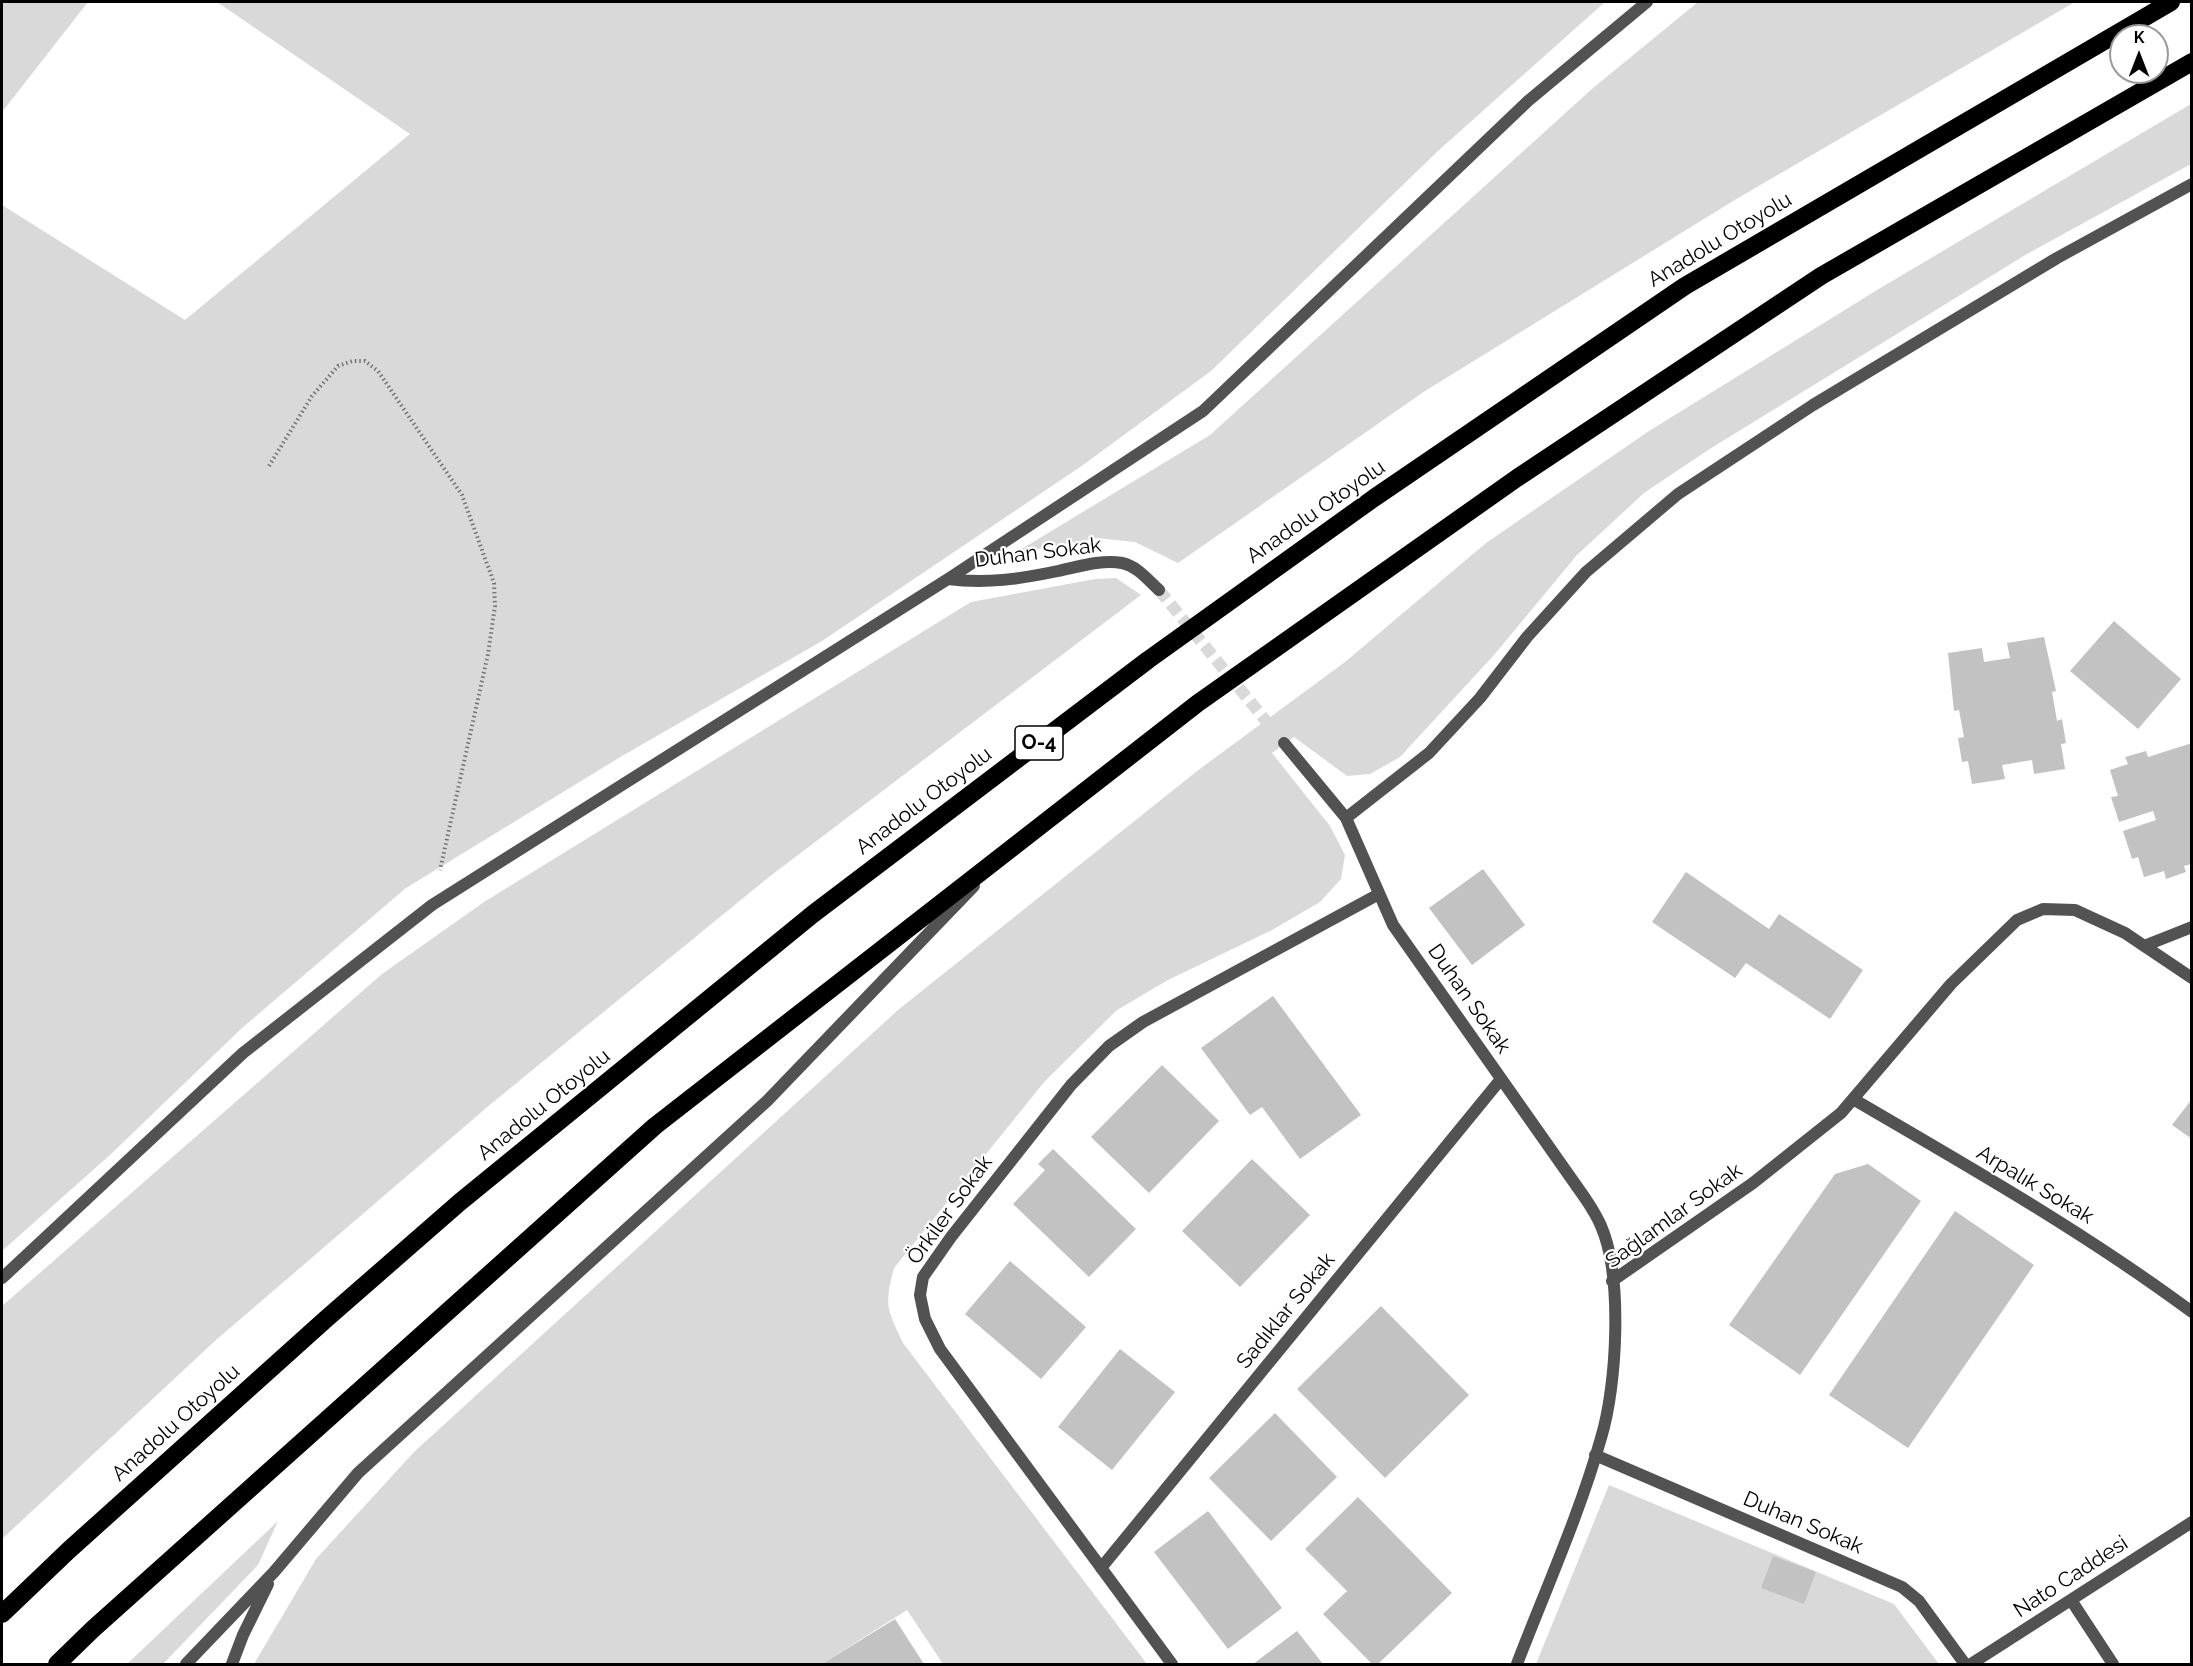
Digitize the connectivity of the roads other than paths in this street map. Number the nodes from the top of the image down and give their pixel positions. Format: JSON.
{"nodes":[{"id":1,"x":1647,"y":2,"type":"edge"},
{"id":2,"x":2171,"y":2,"type":"edge"},
{"id":3,"x":2192,"y":62,"type":"edge"},
{"id":4,"x":2192,"y":184,"type":"edge"},
{"id":5,"x":948,"y":579,"type":"junction"},
{"id":6,"x":1159,"y":590,"type":"tunnel mouth"},
{"id":7,"x":1284,"y":743,"type":"tunnel mouth"},
{"id":8,"x":1346,"y":818,"type":"junction"},
{"id":9,"x":1012,"y":847,"type":"junction"},
{"id":10,"x":1379,"y":894,"type":"junction"},
{"id":11,"x":2192,"y":927,"type":"edge"},
{"id":12,"x":2144,"y":946,"type":"junction"},
{"id":13,"x":2192,"y":978,"type":"edge"},
{"id":14,"x":1501,"y":1079,"type":"junction"},
{"id":15,"x":1853,"y":1099,"type":"junction"},
{"id":16,"x":2,"y":1278,"type":"edge"},
{"id":17,"x":1612,"y":1281,"type":"junction"},
{"id":18,"x":2192,"y":1312,"type":"edge"},
{"id":19,"x":1595,"y":1455,"type":"junction"},
{"id":20,"x":2192,"y":1522,"type":"edge"},
{"id":21,"x":1101,"y":1568,"type":"junction"},
{"id":22,"x":274,"y":1572,"type":"junction"},
{"id":23,"x":2071,"y":1600,"type":"junction"},
{"id":24,"x":2,"y":1614,"type":"edge"},
{"id":25,"x":57,"y":1665,"type":"edge"},
{"id":26,"x":186,"y":1665,"type":"edge"},
{"id":27,"x":232,"y":1665,"type":"edge"},
{"id":28,"x":1172,"y":1665,"type":"edge"},
{"id":29,"x":1517,"y":1665,"type":"edge"},
{"id":30,"x":1965,"y":1665,"type":"edge"},
{"id":31,"x":1971,"y":1665,"type":"edge"},
{"id":32,"x":2113,"y":1665,"type":"edge"}],
"edges":[{"from":1,"to":5,"type":"street"},
{"from":2,"to":24,"type":"highway","name":"Anadolu Otoyolu","number":"O-4"},
{"from":3,"to":9,"type":"highway"},
{"from":4,"to":8,"type":"street"},
{"from":5,"to":6,"type":"street","name":"Duhan Sokak"},
{"from":5,"to":16,"type":"street"},
{"from":7,"to":8,"type":"street","name":"Duhan Sokak"},
{"from":8,"to":10,"type":"street","name":"Duhan Sokak"},
{"from":9,"to":22,"type":"street"},
{"from":9,"to":25,"type":"highway"},
{"from":10,"to":14,"type":"street","name":"Duhan Sokak"},
{"from":10,"to":21,"type":"street","name":"Örkiler Sokak"},
{"from":11,"to":12,"type":"street"},
{"from":12,"to":13,"type":"street"},
{"from":12,"to":15,"type":"street","name":"Sağlamlar Sokak"},
{"from":14,"to":17,"type":"street","name":"Duhan Sokak"},
{"from":14,"to":21,"type":"street","name":"Sadıklar Sokak"},
{"from":15,"to":17,"type":"street","name":"Sağlamlar Sokak"},
{"from":15,"to":18,"type":"street","name":"Arpalık Sokak"},
{"from":17,"to":19,"type":"street","name":"Sağlamlar Sokak"},
{"from":19,"to":29,"type":"street","name":"Sağlamlar Sokak"},
{"from":19,"to":30,"type":"street","name":"Duhan Sokak"},
{"from":20,"to":23,"type":"street","name":"Nato Caddesi"},
{"from":21,"to":28,"type":"street","name":"Örkiler Sokak"},
{"from":22,"to":26,"type":"street"},
{"from":22,"to":27,"type":"street"},
{"from":23,"to":31,"type":"street","name":"Nato Caddesi"},
{"from":23,"to":32,"type":"street"}]}
